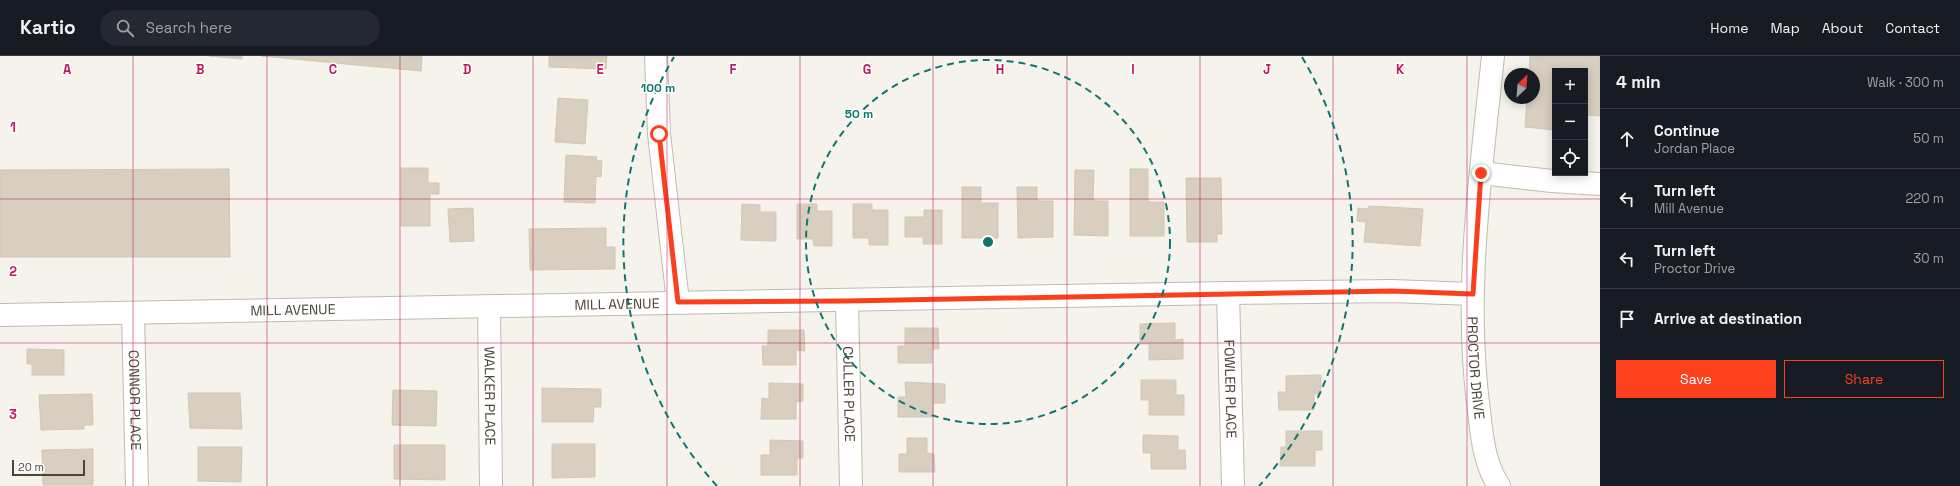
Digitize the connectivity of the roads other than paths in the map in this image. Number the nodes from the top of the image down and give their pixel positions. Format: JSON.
{"nodes":[{"id":1,"x":656,"y":56,"type":"edge"},
{"id":2,"x":1493,"y":56,"type":"edge"},
{"id":3,"x":1481,"y":173,"type":"junction"},
{"id":4,"x":1600,"y":184,"type":"edge"},
{"id":5,"x":1228,"y":293,"type":"junction"},
{"id":6,"x":1473,"y":294,"type":"junction"},
{"id":7,"x":847,"y":301,"type":"junction"},
{"id":8,"x":678,"y":302,"type":"junction"},
{"id":9,"x":489,"y":307,"type":"junction"},
{"id":10,"x":133,"y":313,"type":"junction"},
{"id":11,"x":0,"y":315,"type":"edge"},
{"id":12,"x":137,"y":486,"type":"edge"},
{"id":13,"x":491,"y":486,"type":"edge"},
{"id":14,"x":851,"y":486,"type":"edge"},
{"id":15,"x":1233,"y":486,"type":"edge"},
{"id":16,"x":1499,"y":486,"type":"edge"}],
"edges":[{"from":1,"to":8,"type":"street"},
{"from":2,"to":3,"type":"street","name":"PROCTOR DRIVE"},
{"from":3,"to":4,"type":"street"},
{"from":3,"to":6,"type":"street","name":"PROCTOR DRIVE"},
{"from":5,"to":6,"type":"street","name":"MILL AVENUE"},
{"from":5,"to":7,"type":"street","name":"MILL AVENUE"},
{"from":5,"to":15,"type":"street","name":"FOWLER PLACE"},
{"from":6,"to":16,"type":"street","name":"PROCTOR DRIVE"},
{"from":7,"to":8,"type":"street","name":"MILL AVENUE"},
{"from":7,"to":14,"type":"street","name":"CULLER PLACE"},
{"from":8,"to":9,"type":"street","name":"MILL AVENUE"},
{"from":9,"to":10,"type":"street","name":"MILL AVENUE"},
{"from":9,"to":13,"type":"street","name":"WALKER PLACE"},
{"from":10,"to":11,"type":"street","name":"MILL AVENUE"},
{"from":10,"to":12,"type":"street","name":"CONNOR PLACE"}]}
